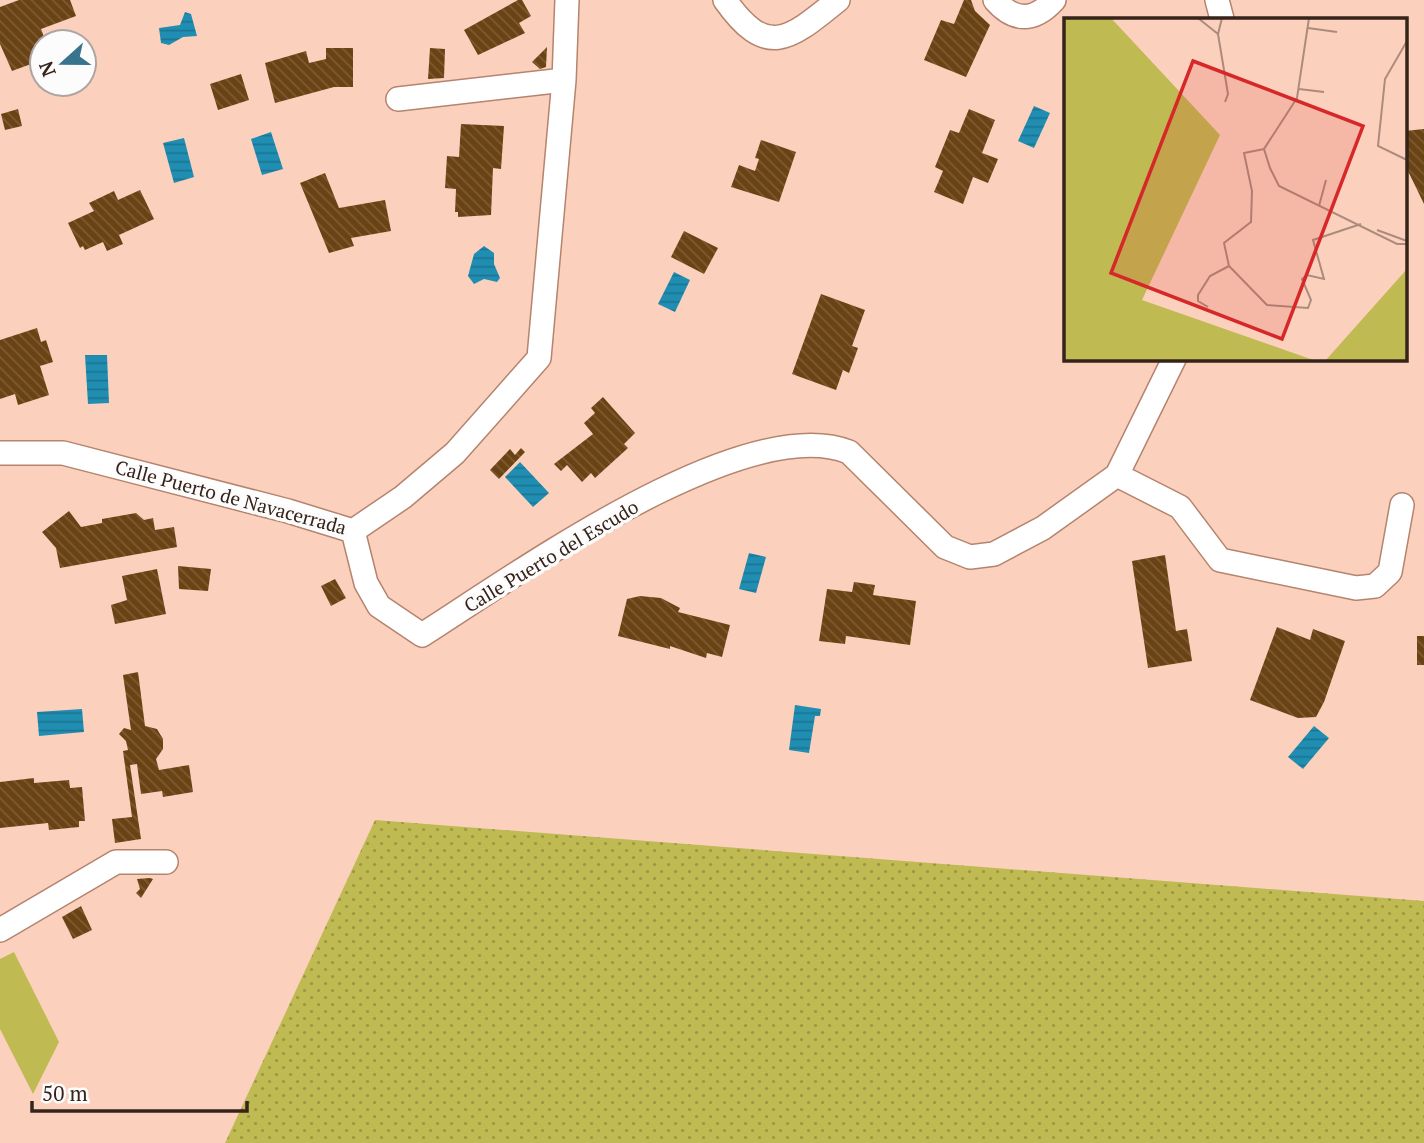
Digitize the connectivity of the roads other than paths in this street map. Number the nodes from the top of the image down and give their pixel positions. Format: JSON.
{"nodes":[{"id":1,"x":567,"y":0,"type":"edge"},
{"id":2,"x":725,"y":0,"type":"edge"},
{"id":3,"x":838,"y":0,"type":"edge"},
{"id":4,"x":995,"y":0,"type":"edge"},
{"id":5,"x":1054,"y":0,"type":"edge"},
{"id":6,"x":1217,"y":0,"type":"edge"},
{"id":7,"x":1222,"y":18,"type":"edge"},
{"id":8,"x":564,"y":80,"type":"junction"},
{"id":9,"x":398,"y":99,"type":"dead end"},
{"id":10,"x":1174,"y":360,"type":"edge"},
{"id":11,"x":0,"y":453,"type":"edge"},
{"id":12,"x":1117,"y":475,"type":"junction"},
{"id":13,"x":1402,"y":505,"type":"dead end"},
{"id":14,"x":353,"y":531,"type":"junction"},
{"id":15,"x":166,"y":862,"type":"dead end"},
{"id":16,"x":0,"y":930,"type":"edge"}],
"edges":[{"from":1,"to":8,"type":"street","name":"Calle Puerto de Navacerrada"},
{"from":2,"to":3,"type":"street"},
{"from":4,"to":5,"type":"street"},
{"from":6,"to":7,"type":"street"},
{"from":8,"to":9,"type":"street"},
{"from":8,"to":14,"type":"street","name":"Calle Puerto de Navacerrada"},
{"from":10,"to":12,"type":"street","name":"Calle Puerto del Escudo"},
{"from":11,"to":14,"type":"street","name":"Calle Puerto de Navacerrada"},
{"from":12,"to":13,"type":"street"},
{"from":12,"to":14,"type":"street","name":"Calle Puerto del Escudo"},
{"from":15,"to":16,"type":"street"}]}
